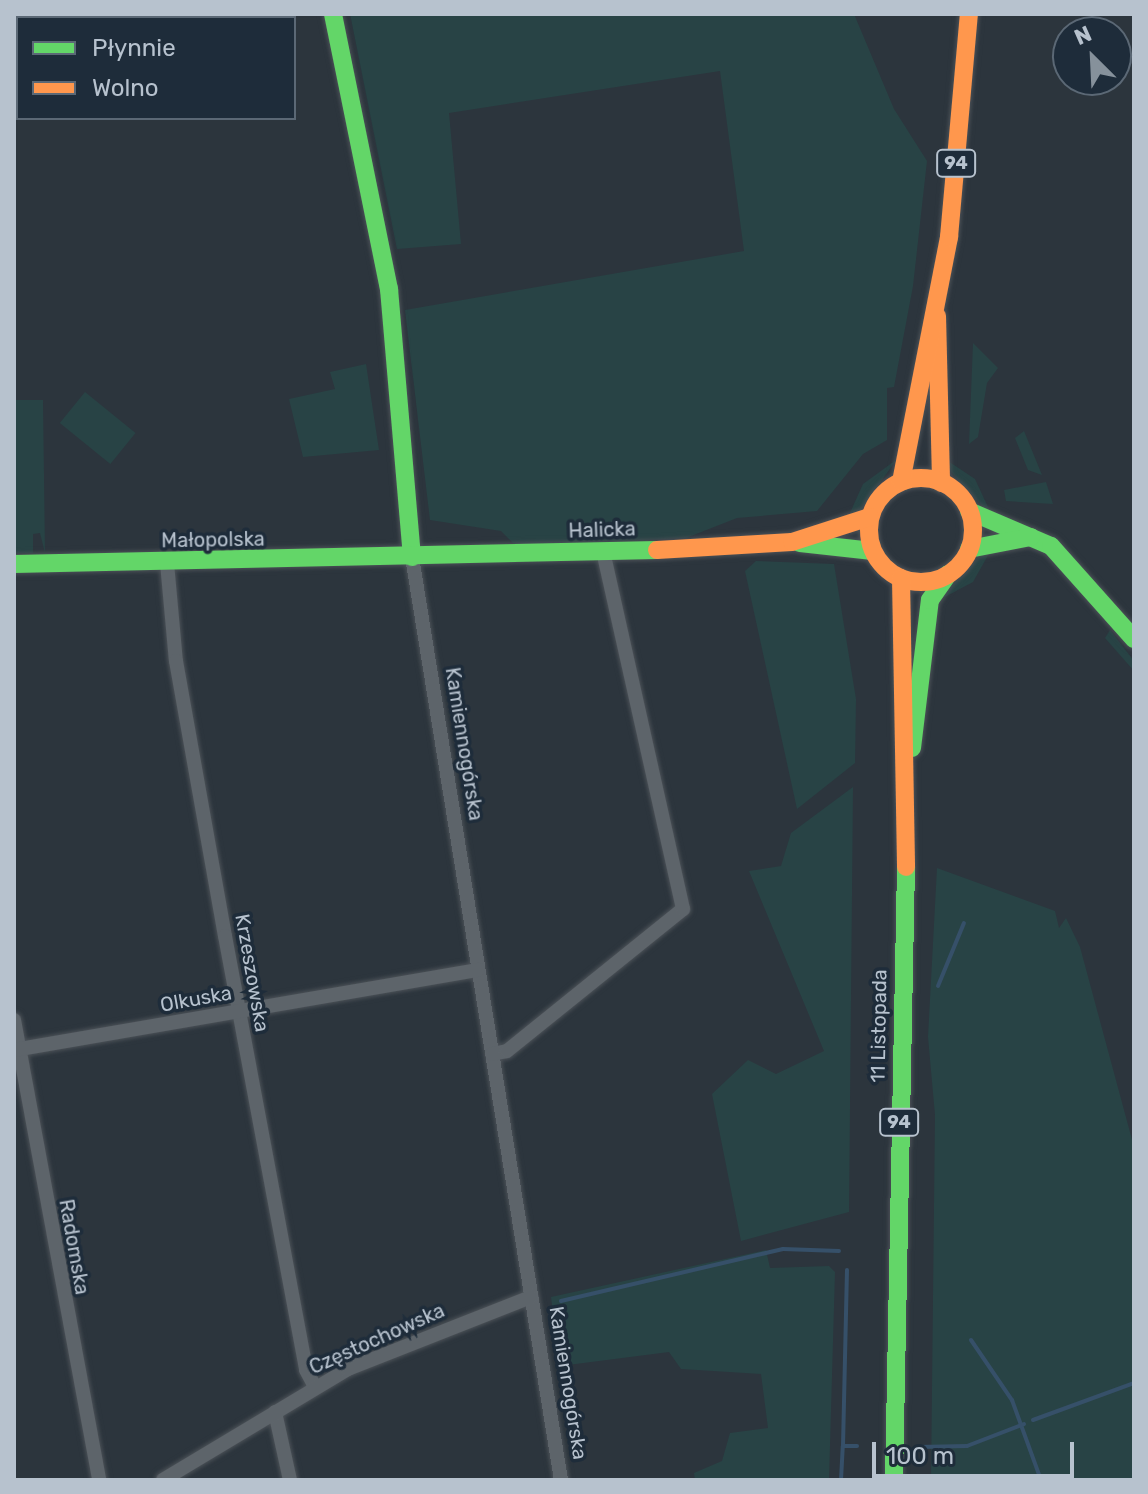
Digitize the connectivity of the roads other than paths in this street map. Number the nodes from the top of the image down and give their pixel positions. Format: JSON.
{"nodes":[{"id":1,"x":333,"y":14,"type":"edge"},
{"id":2,"x":969,"y":14,"type":"edge"},
{"id":3,"x":936,"y":311,"type":"junction"},
{"id":4,"x":901,"y":482,"type":"junction"},
{"id":5,"x":941,"y":483,"type":"junction"},
{"id":6,"x":969,"y":511,"type":"junction"},
{"id":7,"x":870,"y":517,"type":"junction"},
{"id":8,"x":1031,"y":537,"type":"junction"},
{"id":9,"x":792,"y":542,"type":"junction"},
{"id":10,"x":969,"y":549,"type":"junction"},
{"id":11,"x":873,"y":551,"type":"junction"},
{"id":12,"x":603,"y":552,"type":"junction"},
{"id":13,"x":412,"y":557,"type":"junction"},
{"id":14,"x":167,"y":563,"type":"junction"},
{"id":15,"x":14,"y":564,"type":"edge"},
{"id":16,"x":948,"y":574,"type":"junction"},
{"id":17,"x":901,"y":578,"type":"junction"},
{"id":18,"x":1134,"y":639,"type":"edge"},
{"id":19,"x":908,"y":765,"type":"junction"},
{"id":20,"x":478,"y":970,"type":"junction"},
{"id":21,"x":239,"y":1012,"type":"junction"},
{"id":22,"x":14,"y":1020,"type":"edge"},
{"id":23,"x":16,"y":1050,"type":"edge"},
{"id":24,"x":500,"y":1052,"type":"junction"},
{"id":25,"x":531,"y":1297,"type":"junction"},
{"id":26,"x":315,"y":1387,"type":"junction"},
{"id":27,"x":275,"y":1412,"type":"junction"},
{"id":28,"x":99,"y":1480,"type":"edge"},
{"id":29,"x":163,"y":1480,"type":"edge"},
{"id":30,"x":290,"y":1480,"type":"edge"},
{"id":31,"x":561,"y":1480,"type":"edge"},
{"id":32,"x":894,"y":1480,"type":"edge"}],
"edges":[{"from":1,"to":13,"type":"main road","name":"Kamiennogórska"},
{"from":2,"to":3,"type":"main road","number":"94"},
{"from":3,"to":4,"type":"main road","number":"94"},
{"from":3,"to":5,"type":"main road","number":"94"},
{"from":4,"to":5,"type":"main road"},
{"from":4,"to":7,"type":"main road","number":"94"},
{"from":5,"to":6,"type":"main road"},
{"from":6,"to":8,"type":"main road"},
{"from":6,"to":10,"type":"main road"},
{"from":7,"to":9,"type":"main road","name":"Halicka"},
{"from":7,"to":11,"type":"main road"},
{"from":8,"to":10,"type":"main road"},
{"from":8,"to":18,"type":"main road"},
{"from":9,"to":11,"type":"main road","name":"Halicka"},
{"from":9,"to":12,"type":"main road","name":"Halicka"},
{"from":10,"to":16,"type":"main road","number":"94"},
{"from":11,"to":17,"type":"main road"},
{"from":12,"to":13,"type":"main road","name":"Halicka"},
{"from":12,"to":24,"type":"street"},
{"from":13,"to":14,"type":"main road","name":"Małopolska"},
{"from":13,"to":20,"type":"street","name":"Kamiennogórska"},
{"from":14,"to":15,"type":"main road","name":"Małopolska"},
{"from":14,"to":21,"type":"street","name":"Krzeszowska"},
{"from":16,"to":17,"type":"main road"},
{"from":16,"to":19,"type":"main road","name":"11 Listopada","number":"94"},
{"from":17,"to":19,"type":"main road","name":"11 Listopada","number":"94"},
{"from":19,"to":32,"type":"main road","name":"11 Listopada","number":"94"},
{"from":20,"to":21,"type":"street","name":"Olkuska"},
{"from":20,"to":24,"type":"street","name":"Kamiennogórska"},
{"from":21,"to":23,"type":"street","name":"Olkuska"},
{"from":21,"to":26,"type":"street","name":"Krzeszowska"},
{"from":22,"to":23,"type":"street","name":"Radomska"},
{"from":23,"to":28,"type":"street","name":"Radomska"},
{"from":24,"to":25,"type":"street","name":"Kamiennogórska"},
{"from":25,"to":26,"type":"street","name":"Częstochowska"},
{"from":25,"to":31,"type":"street","name":"Kamiennogórska"},
{"from":26,"to":27,"type":"street","name":"Częstochowska"},
{"from":27,"to":29,"type":"street","name":"Częstochowska"},
{"from":27,"to":30,"type":"street"}]}
